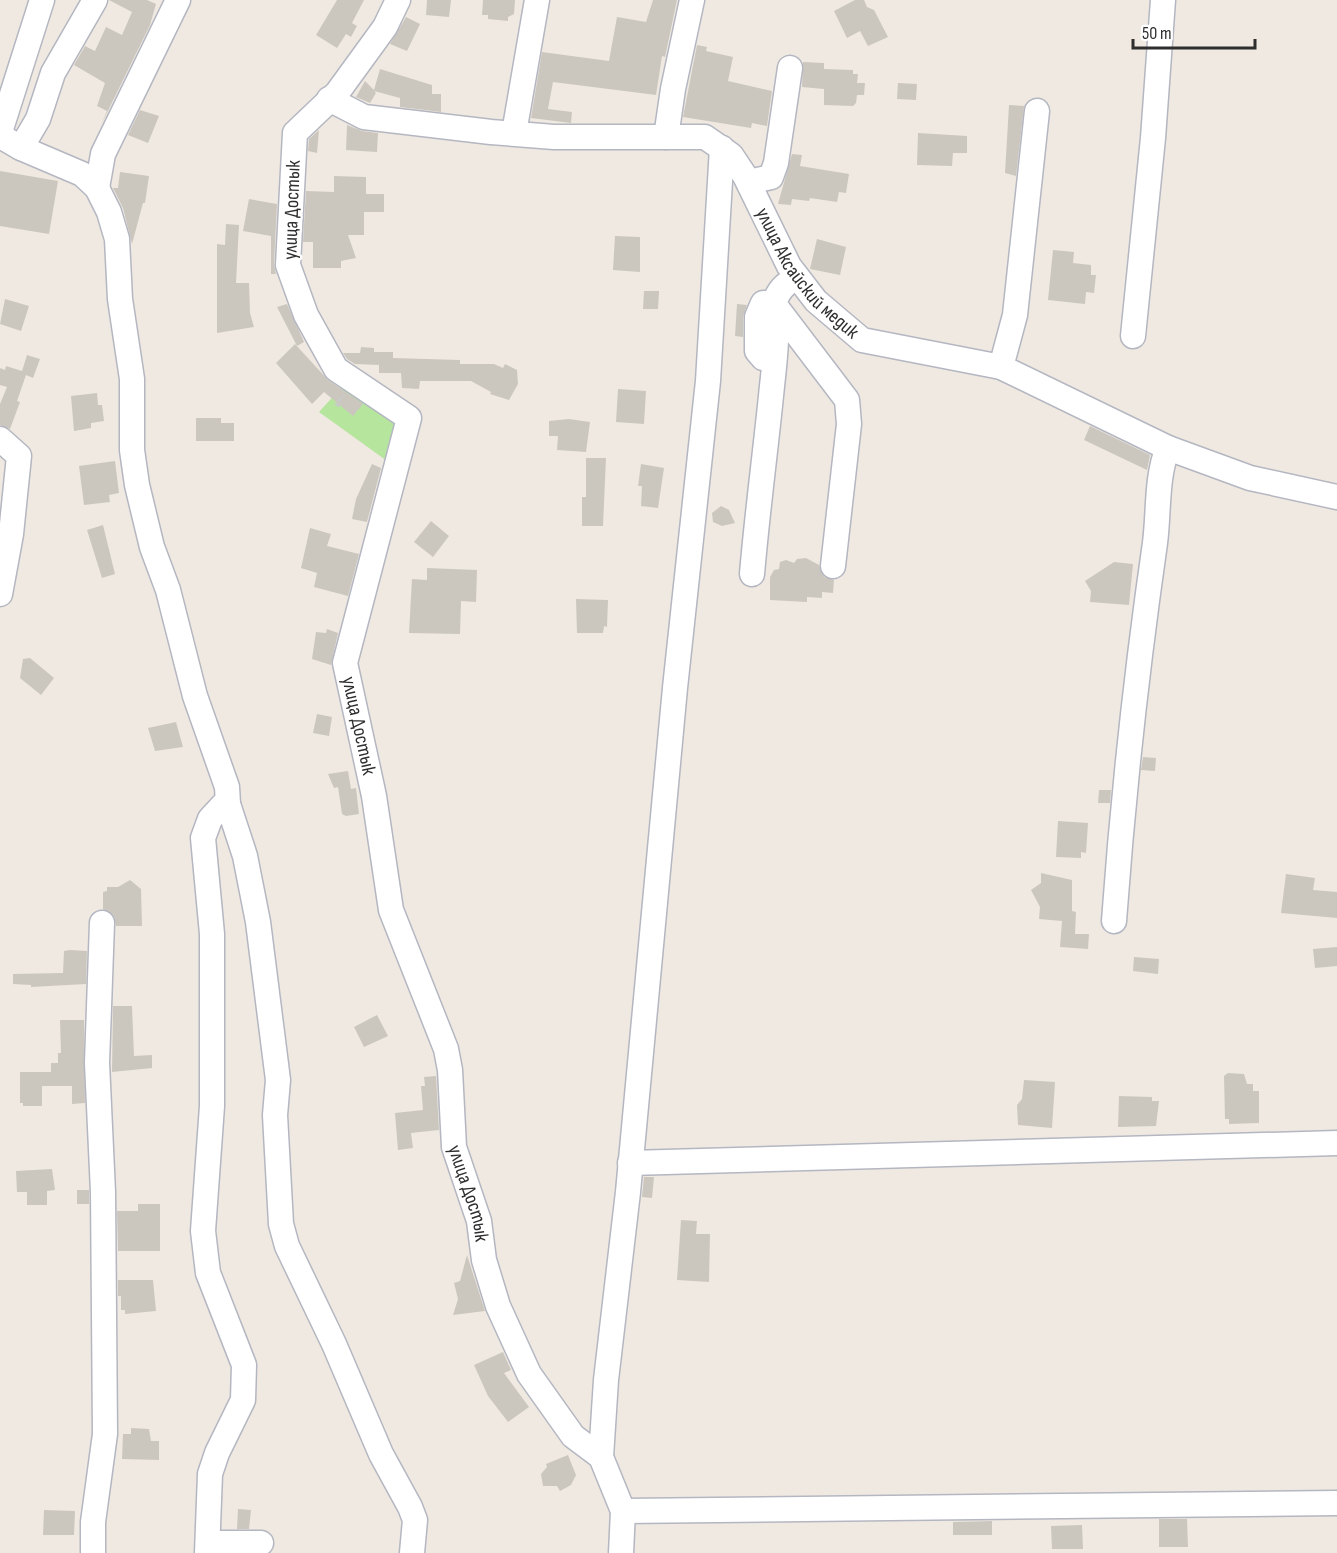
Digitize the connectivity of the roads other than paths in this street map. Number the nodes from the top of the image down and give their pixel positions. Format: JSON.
{"nodes":[{"id":1,"x":42,"y":0,"type":"edge"},
{"id":2,"x":95,"y":0,"type":"edge"},
{"id":3,"x":178,"y":0,"type":"edge"},
{"id":4,"x":398,"y":0,"type":"edge"},
{"id":5,"x":537,"y":0,"type":"edge"},
{"id":6,"x":692,"y":0,"type":"edge"},
{"id":7,"x":1163,"y":0,"type":"edge"},
{"id":8,"x":790,"y":68,"type":"dead end"},
{"id":9,"x":329,"y":99,"type":"junction"},
{"id":10,"x":1037,"y":111,"type":"dead end"},
{"id":11,"x":514,"y":133,"type":"junction"},
{"id":12,"x":0,"y":134,"type":"edge"},
{"id":13,"x":666,"y":137,"type":"junction"},
{"id":14,"x":21,"y":148,"type":"junction"},
{"id":15,"x":722,"y":148,"type":"junction"},
{"id":16,"x":90,"y":181,"type":"junction"},
{"id":17,"x":749,"y":182,"type":"junction"},
{"id":18,"x":797,"y":277,"type":"junction"},
{"id":19,"x":774,"y":304,"type":"junction"},
{"id":20,"x":1133,"y":336,"type":"dead end"},
{"id":21,"x":1001,"y":367,"type":"junction"},
{"id":22,"x":0,"y":438,"type":"edge"},
{"id":23,"x":1168,"y":448,"type":"junction"},
{"id":24,"x":1337,"y":497,"type":"edge"},
{"id":25,"x":833,"y":566,"type":"dead end"},
{"id":26,"x":752,"y":574,"type":"dead end"},
{"id":27,"x":0,"y":594,"type":"edge"},
{"id":28,"x":228,"y":804,"type":"junction"},
{"id":29,"x":1114,"y":921,"type":"dead end"},
{"id":30,"x":102,"y":923,"type":"dead end"},
{"id":31,"x":1337,"y":1143,"type":"edge"},
{"id":32,"x":630,"y":1163,"type":"junction"},
{"id":33,"x":601,"y":1456,"type":"junction"},
{"id":34,"x":1337,"y":1503,"type":"edge"},
{"id":35,"x":623,"y":1512,"type":"junction"},
{"id":36,"x":261,"y":1543,"type":"dead end"},
{"id":37,"x":208,"y":1548,"type":"edge"},
{"id":38,"x":93,"y":1553,"type":"edge"},
{"id":39,"x":412,"y":1553,"type":"edge"},
{"id":40,"x":621,"y":1553,"type":"edge"}],
"edges":[{"from":1,"to":12,"type":"street"},
{"from":2,"to":14,"type":"street"},
{"from":3,"to":16,"type":"street"},
{"from":4,"to":9,"type":"street","name":"улица Достык"},
{"from":5,"to":11,"type":"street"},
{"from":6,"to":13,"type":"street"},
{"from":7,"to":20,"type":"street"},
{"from":8,"to":17,"type":"street"},
{"from":9,"to":11,"type":"street","name":"улица Аксайский медик"},
{"from":9,"to":33,"type":"street","name":"улица Достык"},
{"from":10,"to":21,"type":"street"},
{"from":11,"to":13,"type":"street","name":"улица Аксайский медик"},
{"from":12,"to":14,"type":"street"},
{"from":13,"to":15,"type":"street","name":"улица Аксайский медик"},
{"from":14,"to":16,"type":"street"},
{"from":15,"to":17,"type":"street","name":"улица Аксайский медик"},
{"from":15,"to":32,"type":"street"},
{"from":16,"to":28,"type":"street"},
{"from":17,"to":18,"type":"street","name":"улица Аксайский медик"},
{"from":18,"to":19,"type":"street"},
{"from":18,"to":21,"type":"street","name":"улица Аксайский медик"},
{"from":19,"to":25,"type":"street"},
{"from":19,"to":26,"type":"street"},
{"from":21,"to":23,"type":"street","name":"улица Аксайский медик"},
{"from":22,"to":27,"type":"street"},
{"from":23,"to":24,"type":"street","name":"улица Аксайский медик"},
{"from":23,"to":29,"type":"street"},
{"from":28,"to":37,"type":"street"},
{"from":28,"to":39,"type":"street"},
{"from":30,"to":38,"type":"street"},
{"from":31,"to":32,"type":"street"},
{"from":32,"to":33,"type":"street"},
{"from":33,"to":35,"type":"street"},
{"from":34,"to":35,"type":"street"},
{"from":35,"to":40,"type":"street"},
{"from":36,"to":37,"type":"street"}]}
